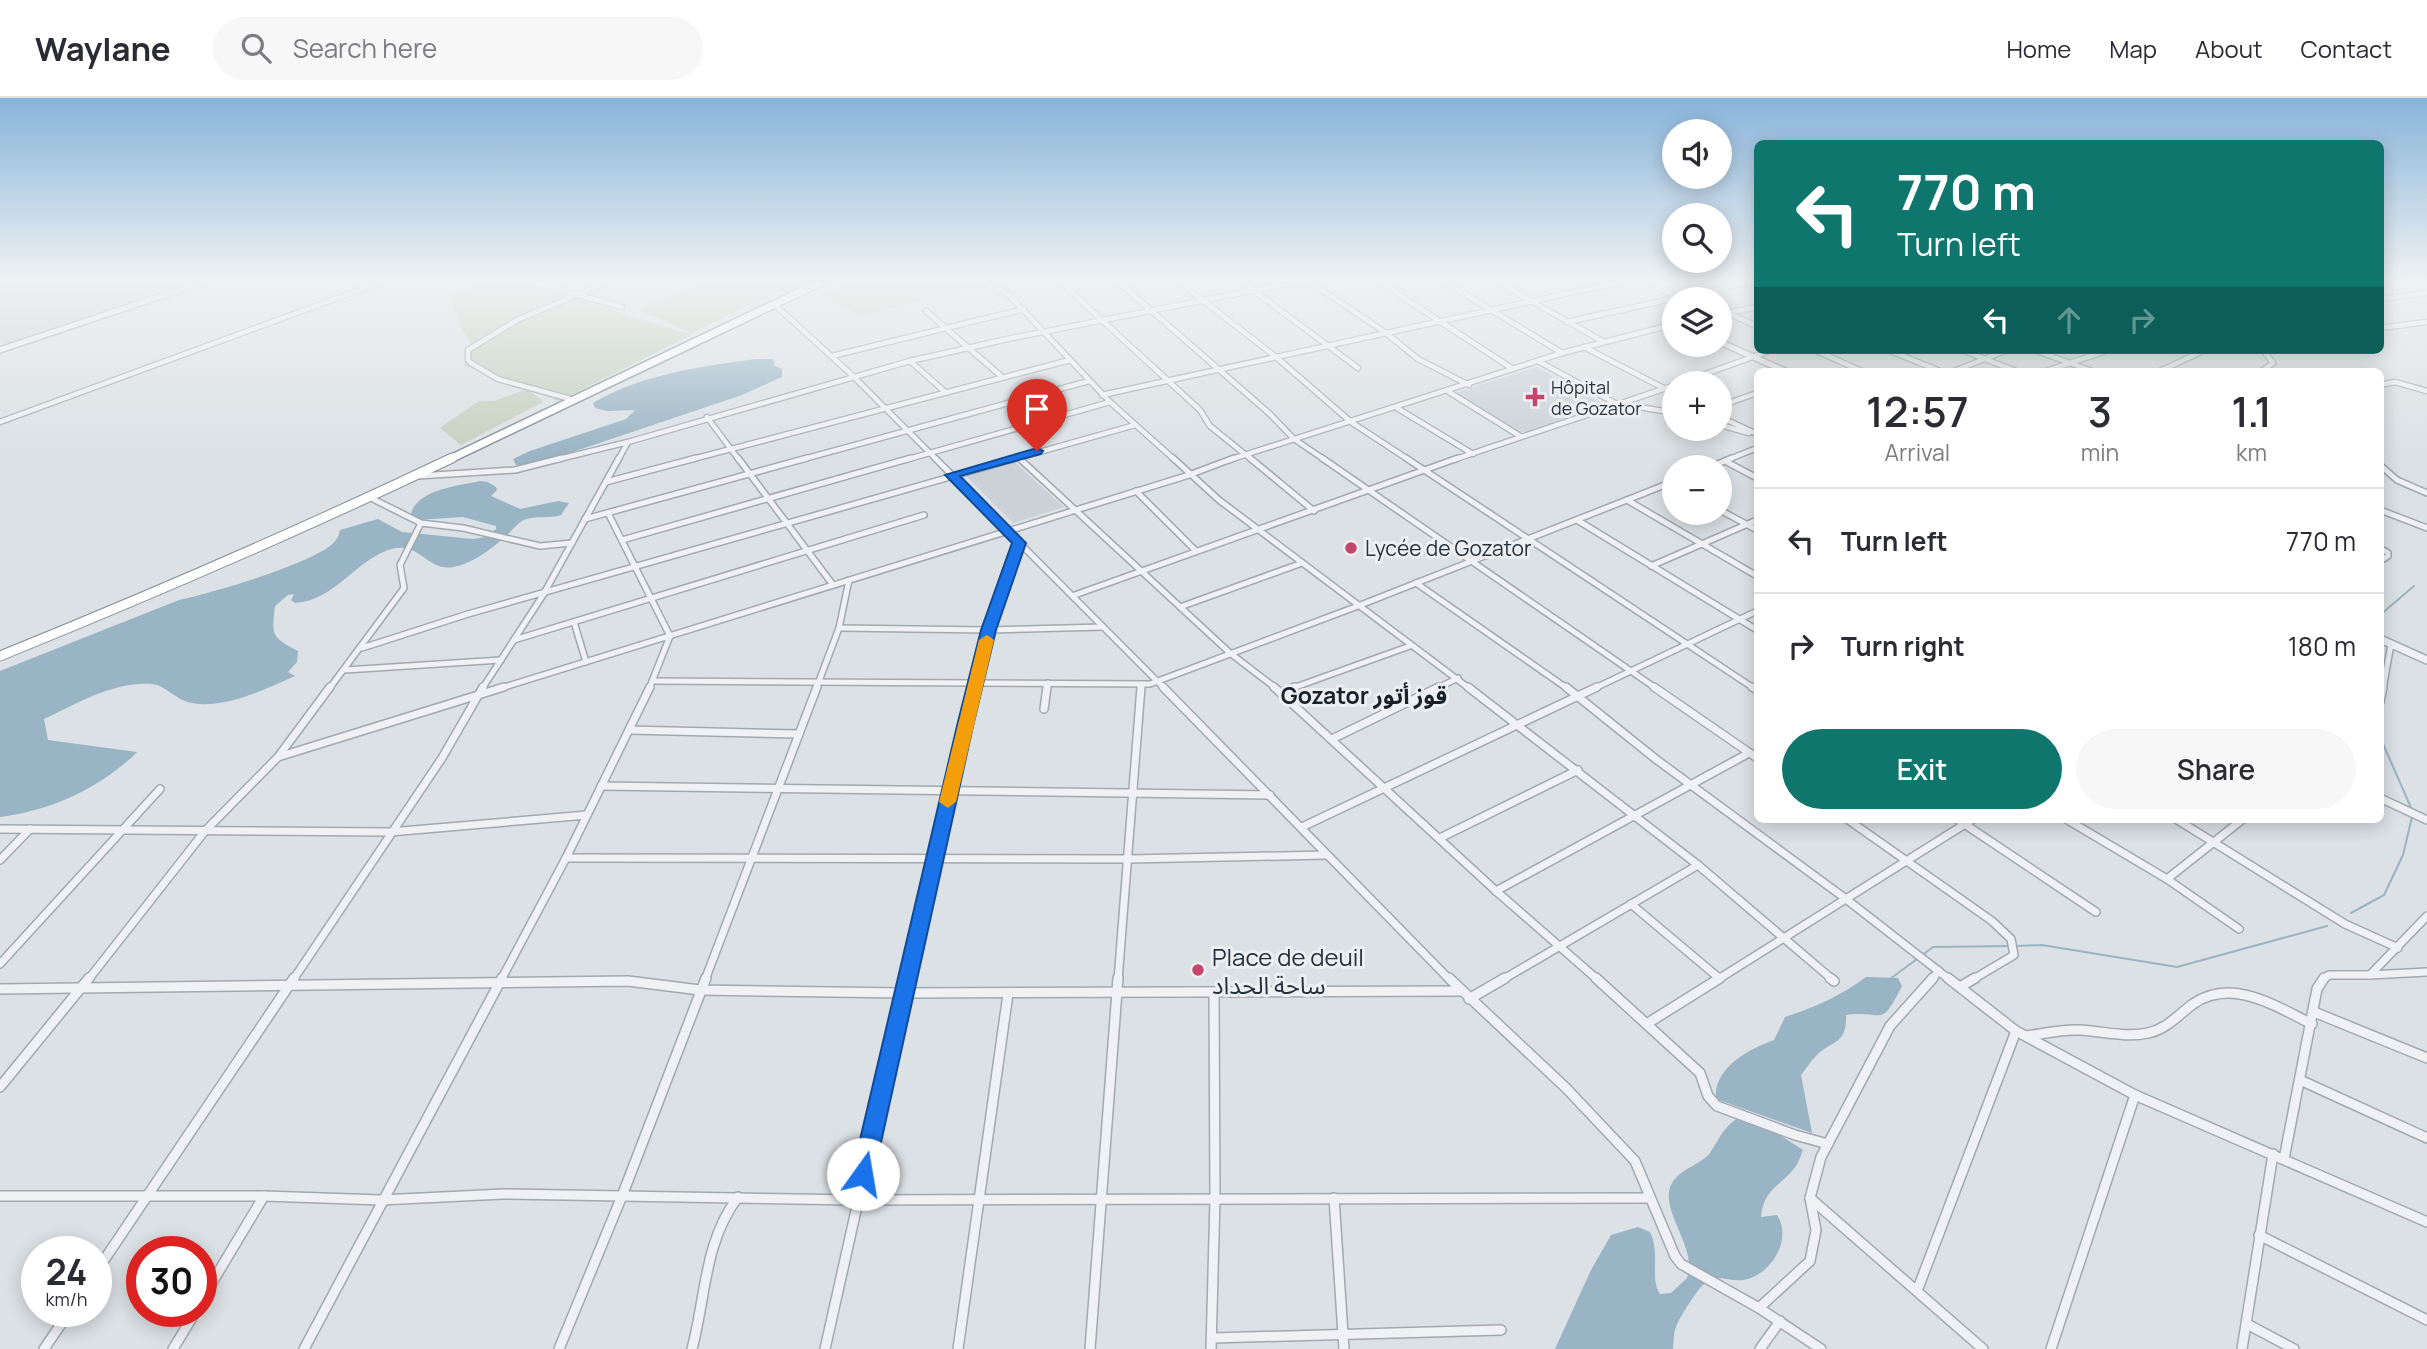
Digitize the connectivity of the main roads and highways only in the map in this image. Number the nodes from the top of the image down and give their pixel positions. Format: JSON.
{"nodes":[{"id":1,"x":706,"y":337,"type":"edge"},
{"id":2,"x":0,"y":656,"type":"edge"}],
"edges":[{"from":1,"to":2,"type":"highway"}]}
